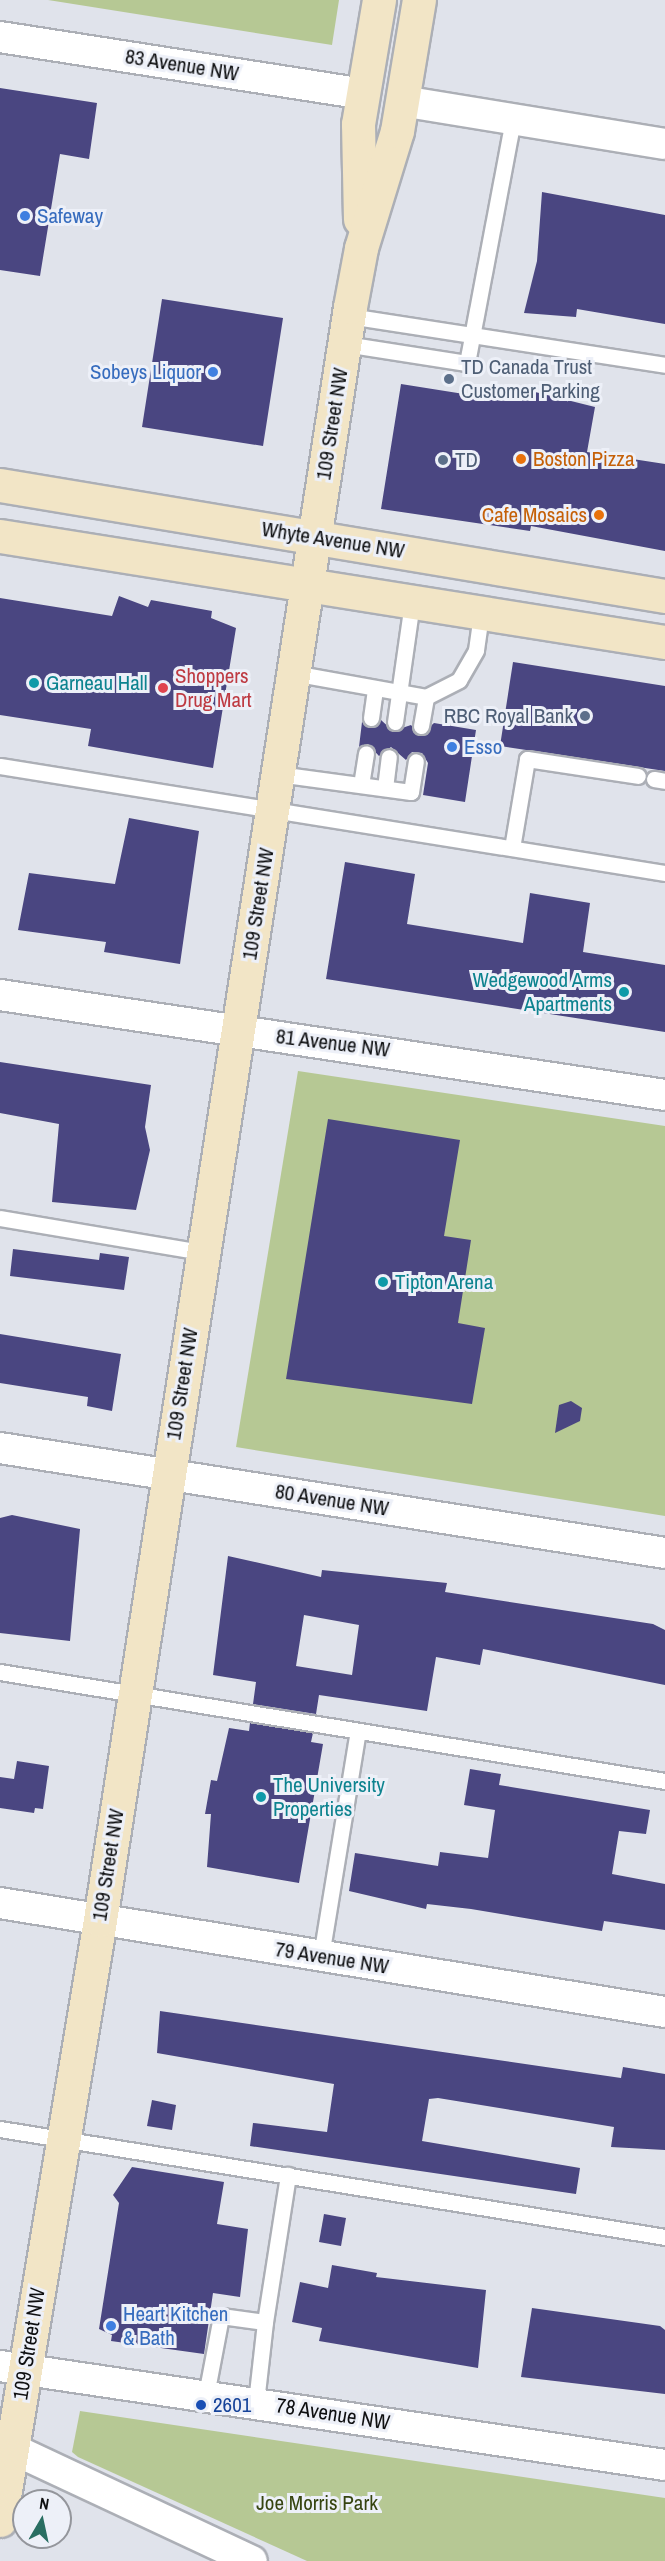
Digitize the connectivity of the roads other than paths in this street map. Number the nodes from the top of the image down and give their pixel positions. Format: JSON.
{"nodes":[{"id":1,"x":379,"y":0,"type":"edge"},
{"id":2,"x":419,"y":0,"type":"edge"},
{"id":3,"x":0,"y":37,"type":"edge"},
{"id":4,"x":363,"y":94,"type":"junction"},
{"id":5,"x":402,"y":101,"type":"junction"},
{"id":6,"x":513,"y":120,"type":"junction"},
{"id":7,"x":665,"y":144,"type":"edge"},
{"id":8,"x":361,"y":248,"type":"junction"},
{"id":9,"x":347,"y":330,"type":"junction"},
{"id":10,"x":472,"y":334,"type":"junction"},
{"id":11,"x":665,"y":365,"type":"edge"},
{"id":12,"x":0,"y":485,"type":"edge"},
{"id":13,"x":0,"y":536,"type":"edge"},
{"id":14,"x":315,"y":536,"type":"junction"},
{"id":15,"x":307,"y":585,"type":"junction"},
{"id":16,"x":665,"y":596,"type":"edge"},
{"id":17,"x":412,"y":602,"type":"junction"},
{"id":18,"x":482,"y":613,"type":"junction"},
{"id":19,"x":665,"y":642,"type":"edge"},
{"id":20,"x":293,"y":673,"type":"junction"},
{"id":21,"x":375,"y":688,"type":"junction"},
{"id":22,"x":399,"y":692,"type":"junction"},
{"id":23,"x":426,"y":697,"type":"junction"},
{"id":24,"x":370,"y":718,"type":"dead end"},
{"id":25,"x":394,"y":722,"type":"dead end"},
{"id":26,"x":421,"y":726,"type":"dead end"},
{"id":27,"x":366,"y":753,"type":"dead end"},
{"id":28,"x":389,"y":757,"type":"dead end"},
{"id":29,"x":416,"y":761,"type":"dead end"},
{"id":30,"x":0,"y":766,"type":"edge"},
{"id":31,"x":278,"y":774,"type":"junction"},
{"id":32,"x":638,"y":776,"type":"dead end"},
{"id":33,"x":361,"y":785,"type":"junction"},
{"id":34,"x":385,"y":788,"type":"junction"},
{"id":35,"x":272,"y":810,"type":"junction"},
{"id":36,"x":512,"y":848,"type":"junction"},
{"id":37,"x":665,"y":873,"type":"edge"},
{"id":38,"x":0,"y":995,"type":"edge"},
{"id":39,"x":238,"y":1034,"type":"junction"},
{"id":40,"x":665,"y":1095,"type":"edge"},
{"id":41,"x":0,"y":1218,"type":"edge"},
{"id":42,"x":202,"y":1252,"type":"junction"},
{"id":43,"x":0,"y":1448,"type":"edge"},
{"id":44,"x":169,"y":1475,"type":"junction"},
{"id":45,"x":665,"y":1553,"type":"edge"},
{"id":46,"x":0,"y":1672,"type":"edge"},
{"id":47,"x":135,"y":1694,"type":"junction"},
{"id":48,"x":358,"y":1731,"type":"junction"},
{"id":49,"x":665,"y":1781,"type":"edge"},
{"id":50,"x":0,"y":1903,"type":"edge"},
{"id":51,"x":100,"y":1920,"type":"junction"},
{"id":52,"x":321,"y":1956,"type":"junction"},
{"id":53,"x":665,"y":2012,"type":"edge"},
{"id":54,"x":0,"y":2129,"type":"edge"},
{"id":55,"x":63,"y":2139,"type":"junction"},
{"id":56,"x":288,"y":2175,"type":"junction"},
{"id":57,"x":665,"y":2237,"type":"edge"},
{"id":58,"x":265,"y":2322,"type":"junction"},
{"id":59,"x":13,"y":2366,"type":"edge"},
{"id":60,"x":206,"y":2395,"type":"junction"},
{"id":61,"x":256,"y":2402,"type":"junction"},
{"id":62,"x":6,"y":2446,"type":"edge"},
{"id":63,"x":665,"y":2466,"type":"edge"},
{"id":64,"x":0,"y":2520,"type":"edge"},
{"id":65,"x":252,"y":2561,"type":"edge"}],
"edges":[{"from":1,"to":4,"type":"main road","name":"109 Street NW"},
{"from":2,"to":5,"type":"main road","name":"109 Street NW"},
{"from":3,"to":4,"type":"street","name":"83 Avenue NW"},
{"from":4,"to":8,"type":"main road","name":"109 Street NW"},
{"from":5,"to":6,"type":"street"},
{"from":5,"to":8,"type":"main road","name":"109 Street NW"},
{"from":6,"to":7,"type":"street"},
{"from":6,"to":10,"type":"lane"},
{"from":8,"to":9,"type":"main road","name":"109 Street NW"},
{"from":9,"to":10,"type":"lane"},
{"from":9,"to":10,"type":"lane"},
{"from":9,"to":14,"type":"main road","name":"109 Street NW"},
{"from":10,"to":11,"type":"lane"},
{"from":12,"to":14,"type":"main road","name":"Whyte Avenue NW"},
{"from":13,"to":15,"type":"main road"},
{"from":14,"to":15,"type":"main road","name":"109 Street NW"},
{"from":14,"to":16,"type":"main road","name":"Whyte Avenue NW"},
{"from":15,"to":17,"type":"main road"},
{"from":15,"to":20,"type":"main road","name":"109 Street NW"},
{"from":17,"to":18,"type":"main road"},
{"from":17,"to":22,"type":"lane"},
{"from":18,"to":19,"type":"main road"},
{"from":18,"to":23,"type":"lane"},
{"from":20,"to":21,"type":"lane"},
{"from":20,"to":31,"type":"main road","name":"109 Street NW"},
{"from":21,"to":22,"type":"lane"},
{"from":21,"to":24,"type":"lane"},
{"from":22,"to":23,"type":"lane"},
{"from":22,"to":25,"type":"lane"},
{"from":23,"to":26,"type":"lane"},
{"from":27,"to":33,"type":"lane"},
{"from":28,"to":34,"type":"lane"},
{"from":29,"to":34,"type":"lane"},
{"from":30,"to":35,"type":"lane"},
{"from":31,"to":33,"type":"lane"},
{"from":31,"to":35,"type":"main road","name":"109 Street NW"},
{"from":32,"to":36,"type":"lane"},
{"from":33,"to":34,"type":"lane"},
{"from":35,"to":36,"type":"lane"},
{"from":35,"to":39,"type":"main road","name":"109 Street NW"},
{"from":36,"to":37,"type":"lane"},
{"from":38,"to":39,"type":"street","name":"81 Avenue NW"},
{"from":39,"to":40,"type":"street","name":"81 Avenue NW"},
{"from":39,"to":42,"type":"main road","name":"109 Street NW"},
{"from":41,"to":42,"type":"lane"},
{"from":42,"to":44,"type":"main road","name":"109 Street NW"},
{"from":43,"to":44,"type":"street","name":"80 Avenue NW"},
{"from":44,"to":45,"type":"street","name":"80 Avenue NW"},
{"from":44,"to":47,"type":"main road","name":"109 Street NW"},
{"from":46,"to":47,"type":"lane"},
{"from":47,"to":48,"type":"lane"},
{"from":47,"to":51,"type":"main road","name":"109 Street NW"},
{"from":48,"to":49,"type":"lane"},
{"from":48,"to":52,"type":"lane"},
{"from":50,"to":51,"type":"street","name":"79 Avenue NW"},
{"from":51,"to":52,"type":"street","name":"79 Avenue NW"},
{"from":51,"to":55,"type":"main road","name":"109 Street NW"},
{"from":52,"to":53,"type":"street","name":"79 Avenue NW"},
{"from":54,"to":55,"type":"lane"},
{"from":55,"to":56,"type":"lane"},
{"from":55,"to":59,"type":"main road","name":"109 Street NW"},
{"from":56,"to":57,"type":"lane"},
{"from":56,"to":58,"type":"lane"},
{"from":58,"to":60,"type":"lane"},
{"from":58,"to":61,"type":"lane"},
{"from":59,"to":60,"type":"street","name":"78 Avenue NW"},
{"from":59,"to":62,"type":"main road","name":"109 Street NW"},
{"from":60,"to":61,"type":"street","name":"78 Avenue NW"},
{"from":61,"to":63,"type":"street","name":"78 Avenue NW"},
{"from":62,"to":64,"type":"main road","name":"109 Street NW"},
{"from":62,"to":65,"type":"street"}]}
